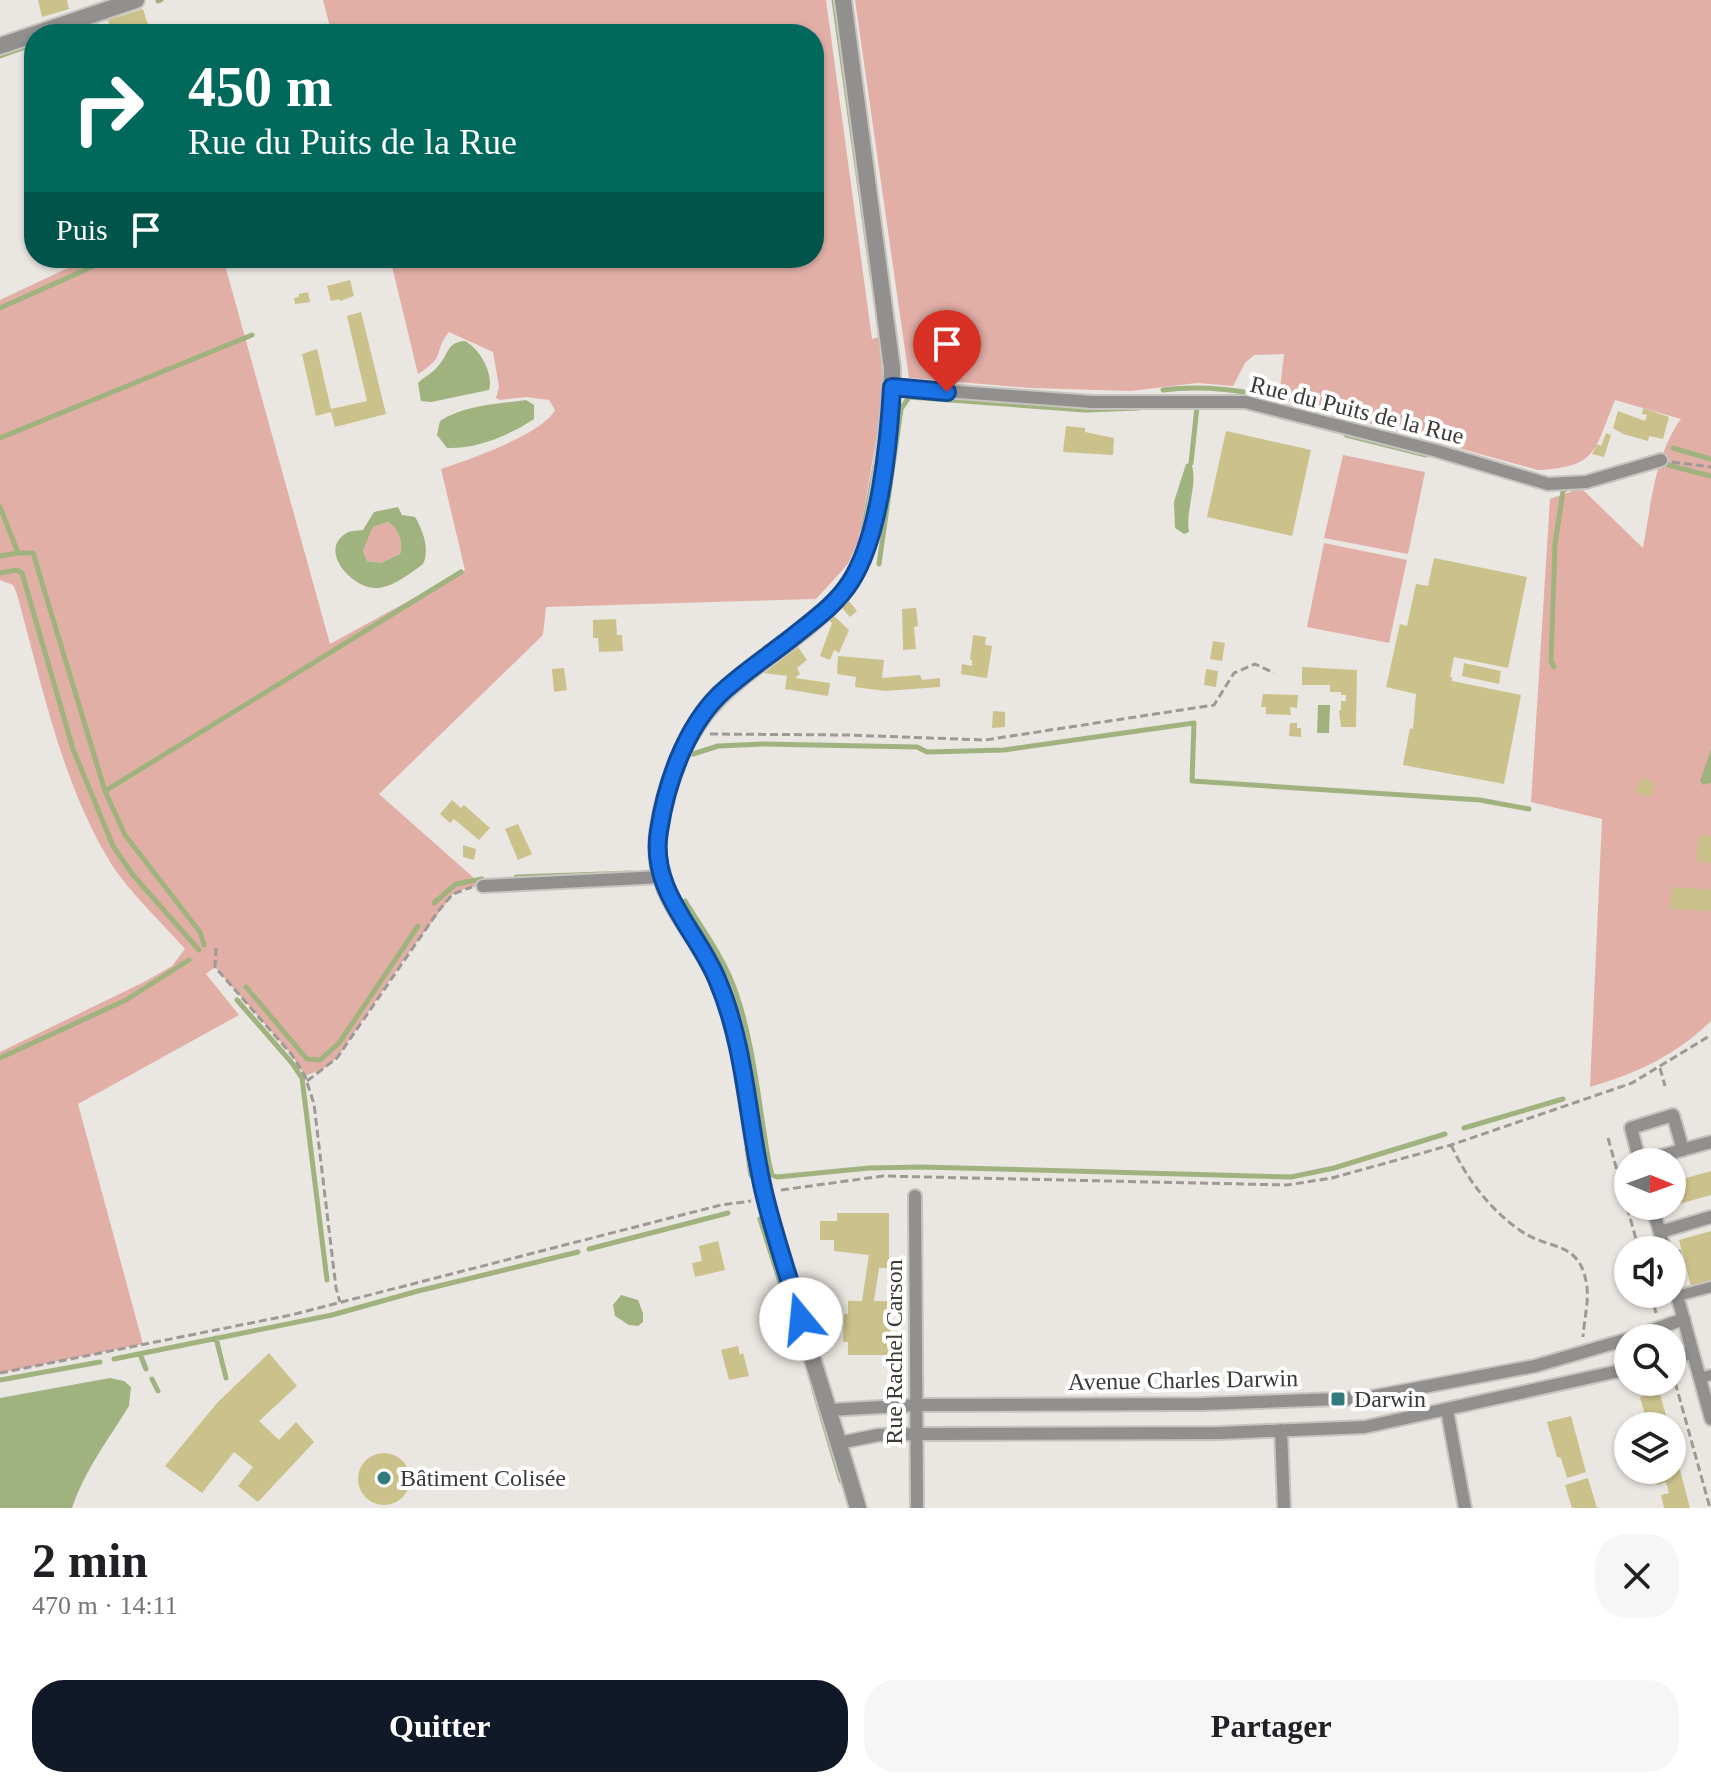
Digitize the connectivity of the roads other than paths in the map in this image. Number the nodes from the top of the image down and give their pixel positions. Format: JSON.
{"nodes":[{"id":1,"x":136,"y":0,"type":"edge"},
{"id":2,"x":843,"y":0,"type":"edge"},
{"id":3,"x":65,"y":24,"type":"edge"},
{"id":4,"x":24,"y":38,"type":"edge"},
{"id":5,"x":0,"y":46,"type":"edge"},
{"id":6,"x":892,"y":387,"type":"junction"},
{"id":7,"x":1661,"y":460,"type":"road end"},
{"id":8,"x":661,"y":877,"type":"junction"},
{"id":9,"x":483,"y":886,"type":"road end"},
{"id":10,"x":1711,"y":1142,"type":"edge"},
{"id":11,"x":1636,"y":1148,"type":"edge"},
{"id":12,"x":1682,"y":1148,"type":"edge"},
{"id":13,"x":1686,"y":1149,"type":"edge"},
{"id":14,"x":915,"y":1196,"type":"dead end"},
{"id":15,"x":1711,"y":1217,"type":"edge"},
{"id":16,"x":1660,"y":1220,"type":"edge"},
{"id":17,"x":1666,"y":1230,"type":"junction"},
{"id":18,"x":1666,"y":1236,"type":"edge"},
{"id":19,"x":1711,"y":1287,"type":"edge"},
{"id":20,"x":1686,"y":1293,"type":"edge"},
{"id":21,"x":1684,"y":1308,"type":"edge"},
{"id":22,"x":1684,"y":1319,"type":"junction"},
{"id":23,"x":1670,"y":1324,"type":"edge"},
{"id":24,"x":1614,"y":1343,"type":"edge"},
{"id":25,"x":1692,"y":1353,"type":"junction"},
{"id":26,"x":1686,"y":1354,"type":"edge"},
{"id":27,"x":1614,"y":1372,"type":"edge"},
{"id":28,"x":1705,"y":1376,"type":"edge"},
{"id":29,"x":917,"y":1405,"type":"junction"},
{"id":30,"x":829,"y":1410,"type":"junction"},
{"id":31,"x":1447,"y":1410,"type":"junction"},
{"id":32,"x":1711,"y":1419,"type":"edge"},
{"id":33,"x":1281,"y":1430,"type":"junction"},
{"id":34,"x":917,"y":1434,"type":"junction"},
{"id":35,"x":839,"y":1443,"type":"junction"},
{"id":36,"x":858,"y":1508,"type":"edge"},
{"id":37,"x":917,"y":1508,"type":"edge"},
{"id":38,"x":1284,"y":1508,"type":"edge"},
{"id":39,"x":1465,"y":1508,"type":"edge"}],
"edges":[{"from":1,"to":3,"type":"street"},
{"from":2,"to":6,"type":"street"},
{"from":4,"to":5,"type":"street"},
{"from":6,"to":7,"type":"street","name":"Rue du Puits de la Rue"},
{"from":6,"to":8,"type":"street"},
{"from":8,"to":9,"type":"street"},
{"from":8,"to":30,"type":"street"},
{"from":10,"to":13,"type":"street"},
{"from":11,"to":12,"type":"street"},
{"from":14,"to":29,"type":"street","name":"Rue Rachel Carson"},
{"from":15,"to":17,"type":"street"},
{"from":16,"to":17,"type":"street"},
{"from":17,"to":18,"type":"street"},
{"from":19,"to":20,"type":"street"},
{"from":21,"to":22,"type":"street"},
{"from":22,"to":23,"type":"street","name":"Avenue Charles Darwin"},
{"from":22,"to":25,"type":"street"},
{"from":24,"to":29,"type":"street","name":"Avenue Charles Darwin"},
{"from":25,"to":26,"type":"street"},
{"from":25,"to":28,"type":"street"},
{"from":27,"to":31,"type":"street"},
{"from":28,"to":32,"type":"street"},
{"from":29,"to":30,"type":"street","name":"Avenue Charles Darwin"},
{"from":29,"to":34,"type":"street","name":"Rue Rachel Carson"},
{"from":30,"to":35,"type":"street"},
{"from":31,"to":33,"type":"street"},
{"from":31,"to":39,"type":"street"},
{"from":33,"to":34,"type":"street"},
{"from":33,"to":38,"type":"street"},
{"from":34,"to":35,"type":"street"},
{"from":34,"to":37,"type":"street","name":"Rue Rachel Carson"},
{"from":35,"to":36,"type":"street"}]}
